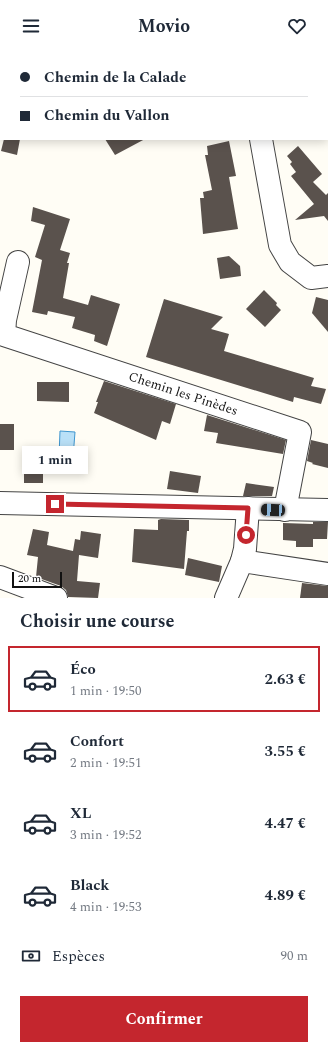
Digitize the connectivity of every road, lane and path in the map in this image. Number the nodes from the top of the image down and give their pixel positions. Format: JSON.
{"nodes":[{"id":1,"x":261,"y":140,"type":"edge"},
{"id":2,"x":18,"y":262,"type":"dead end"},
{"id":3,"x":328,"y":276,"type":"edge"},
{"id":4,"x":3,"y":319,"type":"edge"},
{"id":5,"x":0,"y":503,"type":"edge"},
{"id":6,"x":248,"y":508,"type":"junction"},
{"id":7,"x":285,"y":510,"type":"junction"},
{"id":8,"x":328,"y":510,"type":"edge"},
{"id":9,"x":242,"y":561,"type":"junction"},
{"id":10,"x":328,"y":574,"type":"edge"},
{"id":11,"x":0,"y":577,"type":"edge"},
{"id":12,"x":56,"y":598,"type":"edge"},
{"id":13,"x":226,"y":598,"type":"edge"}],
"edges":[{"from":1,"to":3,"type":"street"},
{"from":2,"to":4,"type":"street","name":"Chemin les Pinèdes"},
{"from":4,"to":7,"type":"street","name":"Chemin les Pinèdes"},
{"from":5,"to":6,"type":"street"},
{"from":6,"to":7,"type":"street"},
{"from":6,"to":9,"type":"street"},
{"from":7,"to":8,"type":"street"},
{"from":9,"to":10,"type":"street"},
{"from":9,"to":13,"type":"street"},
{"from":11,"to":12,"type":"street"}]}
